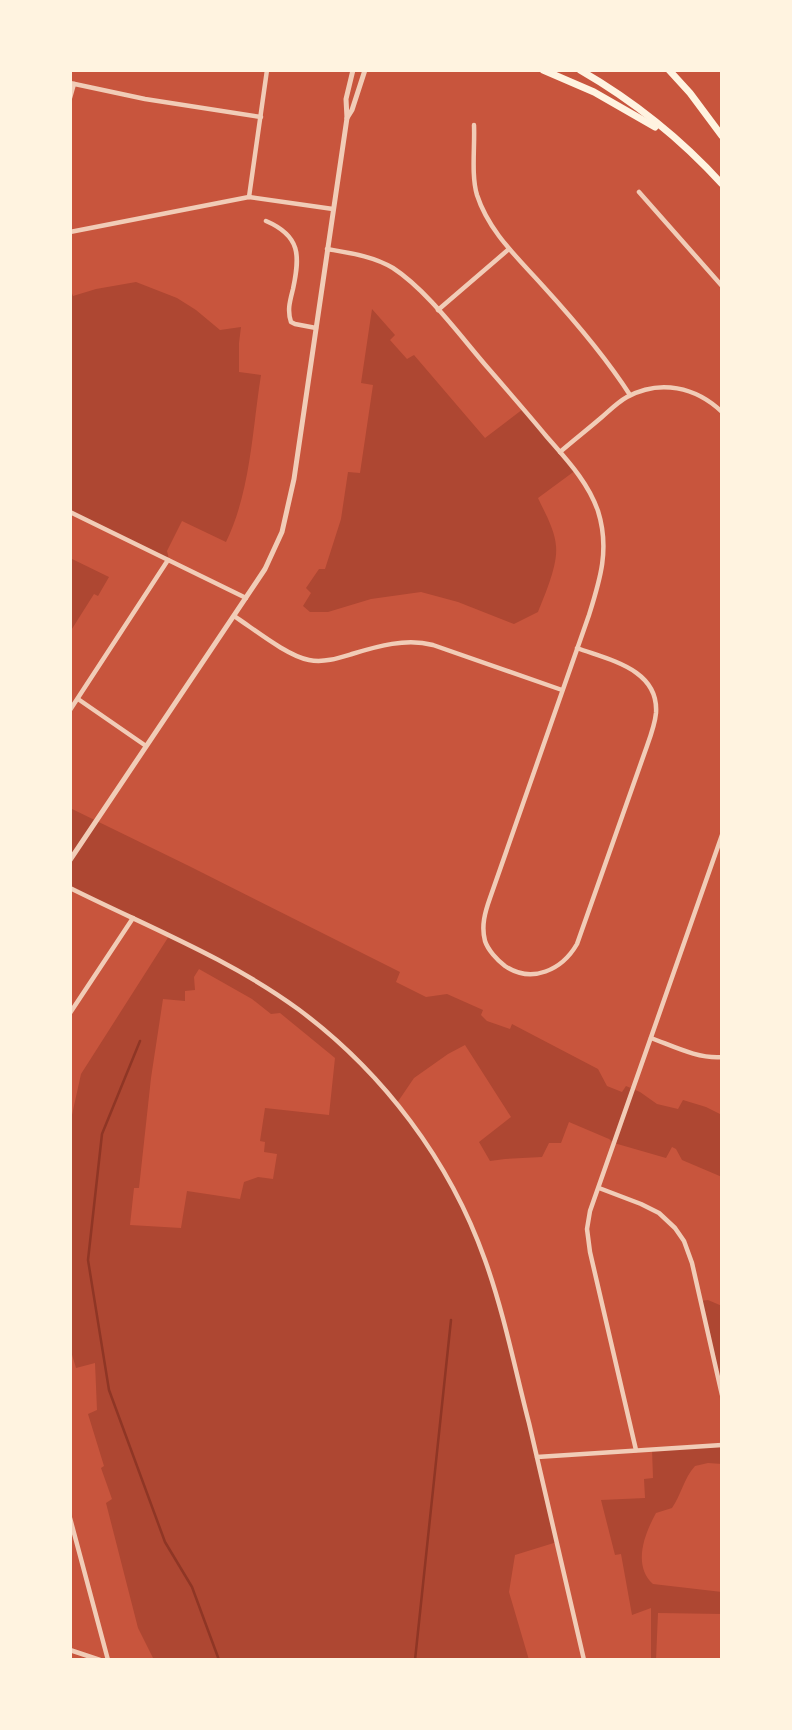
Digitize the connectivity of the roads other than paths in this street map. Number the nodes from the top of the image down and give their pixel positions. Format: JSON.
{"nodes":[{"id":1,"x":267,"y":70,"type":"edge"},
{"id":2,"x":352,"y":70,"type":"edge"},
{"id":3,"x":365,"y":70,"type":"edge"},
{"id":4,"x":543,"y":70,"type":"edge"},
{"id":5,"x":580,"y":70,"type":"edge"},
{"id":6,"x":670,"y":70,"type":"edge"},
{"id":7,"x":72,"y":83,"type":"edge"},
{"id":8,"x":70,"y":98,"type":"edge"},
{"id":9,"x":261,"y":117,"type":"junction"},
{"id":10,"x":347,"y":118,"type":"junction"},
{"id":11,"x":474,"y":125,"type":"dead end"},
{"id":12,"x":671,"y":136,"type":"junction"},
{"id":13,"x":722,"y":136,"type":"edge"},
{"id":14,"x":722,"y":184,"type":"edge"},
{"id":15,"x":639,"y":192,"type":"dead end"},
{"id":16,"x":249,"y":197,"type":"junction"},
{"id":17,"x":333,"y":209,"type":"junction"},
{"id":18,"x":266,"y":221,"type":"dead end"},
{"id":19,"x":70,"y":232,"type":"edge"},
{"id":20,"x":327,"y":249,"type":"junction"},
{"id":21,"x":509,"y":249,"type":"junction"},
{"id":22,"x":722,"y":286,"type":"edge"},
{"id":23,"x":438,"y":310,"type":"junction"},
{"id":24,"x":316,"y":328,"type":"junction"},
{"id":25,"x":630,"y":395,"type":"junction"},
{"id":26,"x":721,"y":409,"type":"edge"},
{"id":27,"x":561,"y":452,"type":"junction"},
{"id":28,"x":70,"y":512,"type":"edge"},
{"id":29,"x":168,"y":560,"type":"junction"},
{"id":30,"x":246,"y":598,"type":"junction"},
{"id":31,"x":234,"y":616,"type":"junction"},
{"id":32,"x":577,"y":648,"type":"junction"},
{"id":33,"x":562,"y":690,"type":"junction"},
{"id":34,"x":78,"y":699,"type":"junction"},
{"id":35,"x":70,"y":710,"type":"edge"},
{"id":36,"x":146,"y":746,"type":"junction"},
{"id":37,"x":722,"y":835,"type":"edge"},
{"id":38,"x":70,"y":860,"type":"edge"},
{"id":39,"x":70,"y":888,"type":"edge"},
{"id":40,"x":133,"y":918,"type":"junction"},
{"id":41,"x":70,"y":1013,"type":"edge"},
{"id":42,"x":651,"y":1038,"type":"junction"},
{"id":43,"x":722,"y":1057,"type":"edge"},
{"id":44,"x":599,"y":1188,"type":"junction"},
{"id":45,"x":722,"y":1395,"type":"edge"},
{"id":46,"x":722,"y":1445,"type":"edge"},
{"id":47,"x":636,"y":1450,"type":"junction"},
{"id":48,"x":537,"y":1457,"type":"junction"},
{"id":49,"x":70,"y":1518,"type":"edge"},
{"id":50,"x":71,"y":1529,"type":"edge"},
{"id":51,"x":70,"y":1650,"type":"edge"},
{"id":52,"x":100,"y":1660,"type":"edge"},
{"id":53,"x":108,"y":1660,"type":"edge"},
{"id":54,"x":584,"y":1660,"type":"edge"}],
"edges":[{"from":1,"to":9,"type":"street"},
{"from":2,"to":10,"type":"street"},
{"from":3,"to":10,"type":"street"},
{"from":4,"to":12,"type":"highway"},
{"from":5,"to":12,"type":"highway"},
{"from":6,"to":13,"type":"highway"},
{"from":7,"to":8,"type":"street"},
{"from":7,"to":9,"type":"street"},
{"from":9,"to":16,"type":"street"},
{"from":10,"to":17,"type":"street"},
{"from":11,"to":21,"type":"street"},
{"from":12,"to":14,"type":"highway"},
{"from":15,"to":22,"type":"street"},
{"from":16,"to":17,"type":"street"},
{"from":16,"to":19,"type":"street"},
{"from":17,"to":20,"type":"street"},
{"from":18,"to":24,"type":"street"},
{"from":20,"to":23,"type":"street"},
{"from":20,"to":24,"type":"street"},
{"from":21,"to":23,"type":"street"},
{"from":21,"to":25,"type":"street"},
{"from":23,"to":27,"type":"street"},
{"from":24,"to":30,"type":"street"},
{"from":25,"to":26,"type":"street"},
{"from":25,"to":27,"type":"street"},
{"from":27,"to":32,"type":"street"},
{"from":28,"to":29,"type":"street"},
{"from":29,"to":30,"type":"street"},
{"from":29,"to":34,"type":"street"},
{"from":30,"to":31,"type":"street"},
{"from":31,"to":33,"type":"street"},
{"from":31,"to":36,"type":"street"},
{"from":32,"to":33,"type":"street"},
{"from":32,"to":33,"type":"street"},
{"from":34,"to":35,"type":"street"},
{"from":34,"to":36,"type":"street"},
{"from":36,"to":38,"type":"street"},
{"from":37,"to":42,"type":"street"},
{"from":39,"to":40,"type":"street"},
{"from":40,"to":41,"type":"street"},
{"from":40,"to":48,"type":"street"},
{"from":42,"to":43,"type":"street"},
{"from":42,"to":44,"type":"street"},
{"from":44,"to":45,"type":"street"},
{"from":44,"to":47,"type":"street"},
{"from":46,"to":47,"type":"street"},
{"from":47,"to":48,"type":"street"},
{"from":48,"to":54,"type":"street"},
{"from":49,"to":50,"type":"street"},
{"from":50,"to":53,"type":"street"},
{"from":51,"to":52,"type":"street"}]}
